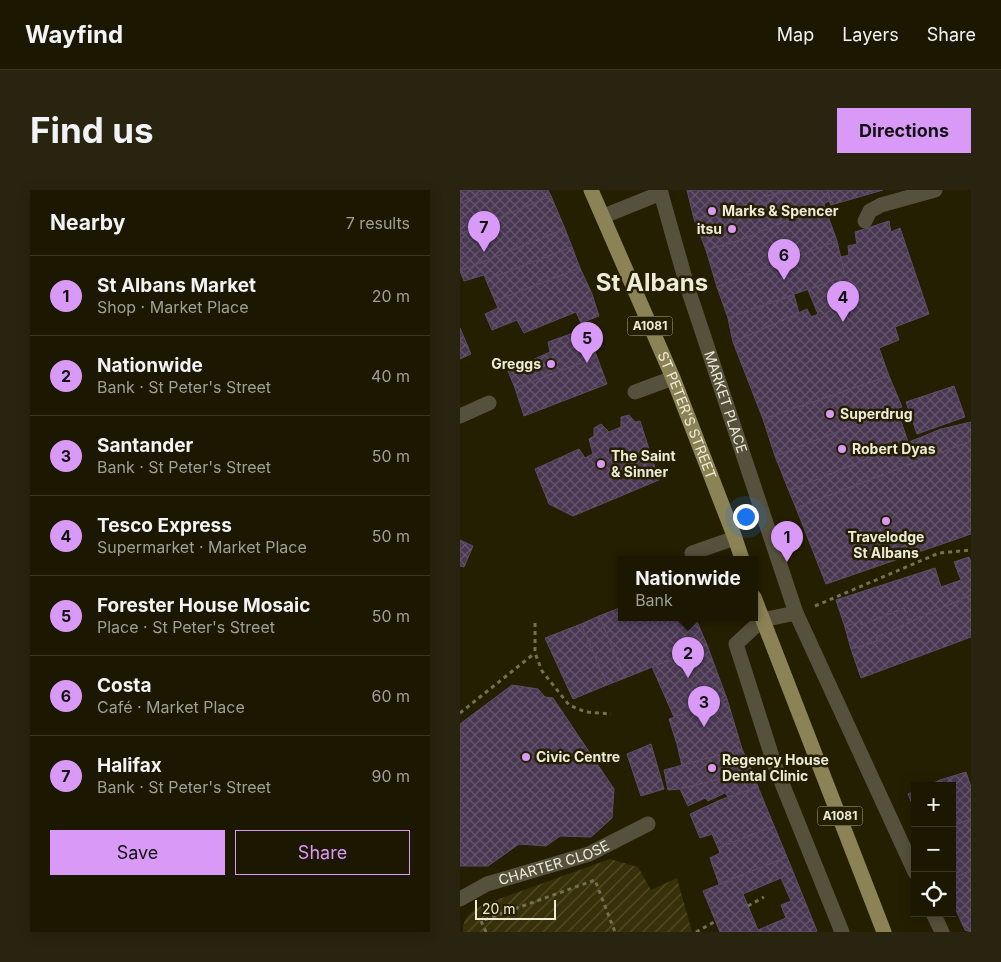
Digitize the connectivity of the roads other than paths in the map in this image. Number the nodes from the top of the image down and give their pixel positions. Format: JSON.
{"nodes":[{"id":1,"x":591,"y":190,"type":"edge"},
{"id":2,"x":936,"y":190,"type":"edge"},
{"id":3,"x":660,"y":191,"type":"edge"},
{"id":4,"x":604,"y":216,"type":"junction"},
{"id":5,"x":865,"y":221,"type":"dead end"},
{"id":6,"x":672,"y":378,"type":"junction"},
{"id":7,"x":635,"y":392,"type":"dead end"},
{"id":8,"x":489,"y":403,"type":"dead end"},
{"id":9,"x":460,"y":416,"type":"edge"},
{"id":10,"x":735,"y":538,"type":"junction"},
{"id":11,"x":692,"y":553,"type":"dead end"},
{"id":12,"x":741,"y":556,"type":"edge"},
{"id":13,"x":758,"y":608,"type":"edge"},
{"id":14,"x":796,"y":613,"type":"junction"},
{"id":15,"x":762,"y":620,"type":"junction"},
{"id":16,"x":648,"y":824,"type":"dead end"},
{"id":17,"x":911,"y":863,"type":"edge"},
{"id":18,"x":460,"y":899,"type":"edge"},
{"id":19,"x":936,"y":917,"type":"edge"},
{"id":20,"x":842,"y":932,"type":"edge"},
{"id":21,"x":884,"y":932,"type":"edge"},
{"id":22,"x":942,"y":932,"type":"edge"}],
"edges":[{"from":1,"to":4,"type":"main road","name":"ST PETER'S STREET","number":"A1081"},
{"from":2,"to":5,"type":"street"},
{"from":3,"to":4,"type":"street"},
{"from":3,"to":14,"type":"street","name":"MARKET PLACE"},
{"from":4,"to":6,"type":"main road","name":"ST PETER'S STREET","number":"A1081"},
{"from":6,"to":7,"type":"street"},
{"from":6,"to":10,"type":"main road","name":"ST PETER'S STREET","number":"A1081"},
{"from":8,"to":9,"type":"street"},
{"from":10,"to":11,"type":"street"},
{"from":10,"to":12,"type":"main road","name":"ST PETER'S STREET","number":"A1081"},
{"from":13,"to":15,"type":"main road","number":"A1081"},
{"from":14,"to":15,"type":"street"},
{"from":14,"to":17,"type":"street","name":"MARKET PLACE"},
{"from":15,"to":20,"type":"street"},
{"from":15,"to":21,"type":"main road","number":"A1081"},
{"from":16,"to":18,"type":"street","name":"CHARTER CLOSE"},
{"from":19,"to":22,"type":"street"}]}
